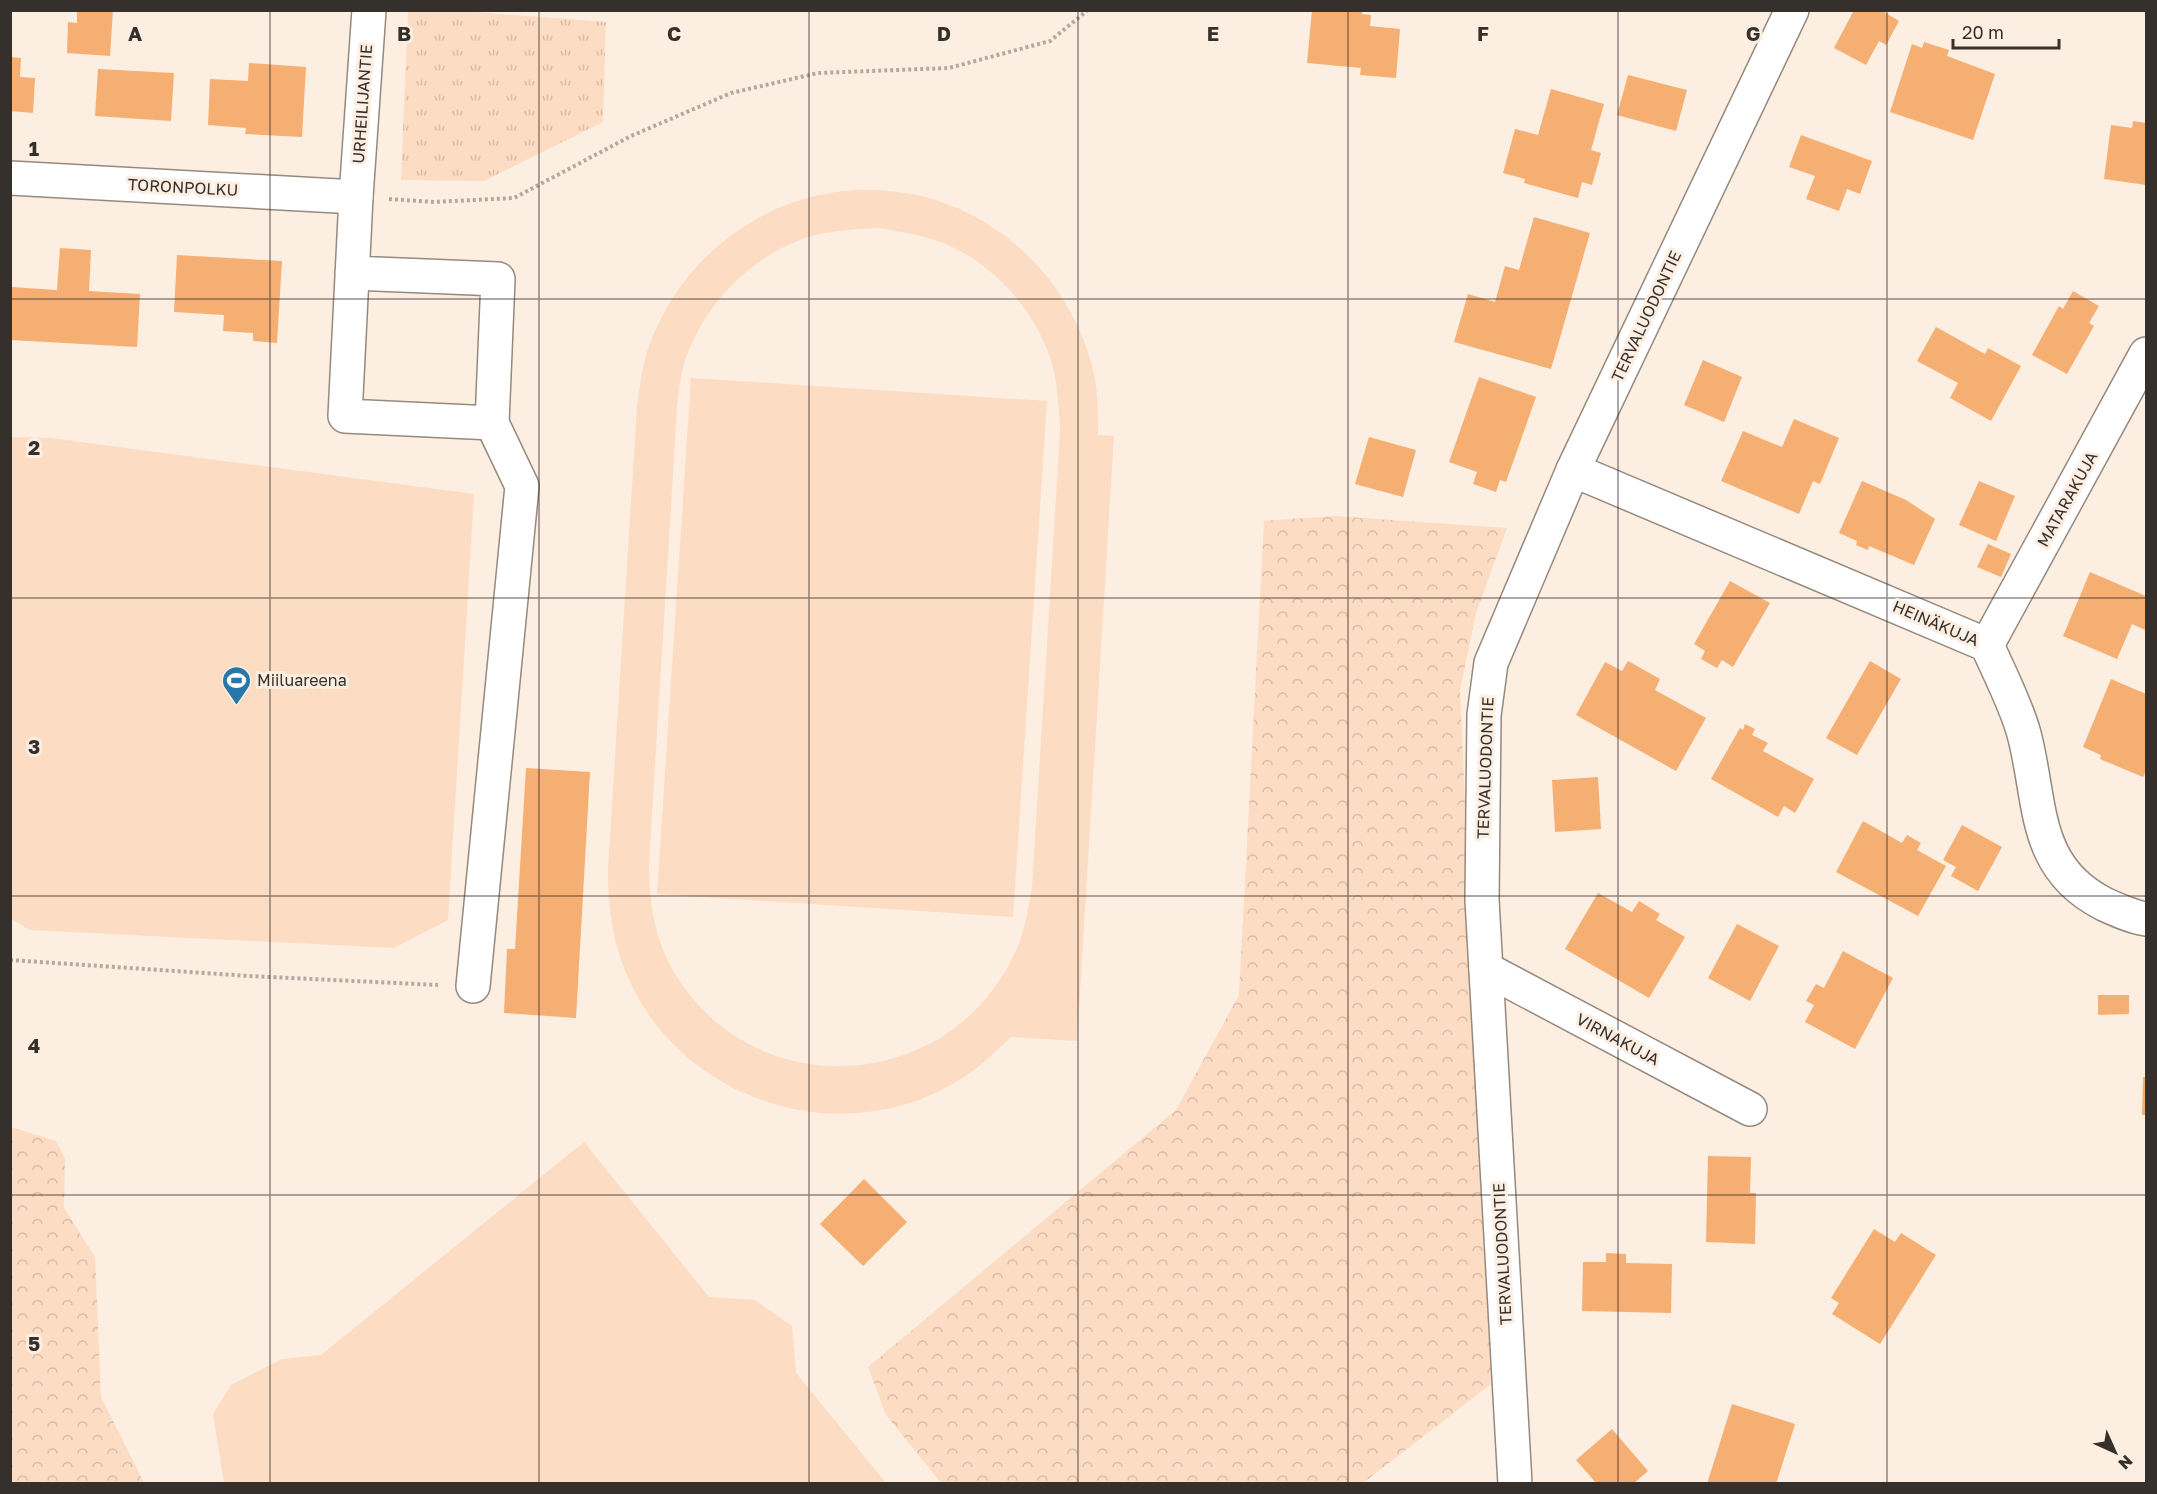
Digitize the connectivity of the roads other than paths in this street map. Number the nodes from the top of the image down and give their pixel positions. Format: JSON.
{"nodes":[{"id":1,"x":369,"y":10,"type":"edge"},
{"id":2,"x":1792,"y":10,"type":"edge"},
{"id":3,"x":10,"y":178,"type":"edge"},
{"id":4,"x":356,"y":197,"type":"junction"},
{"id":5,"x":352,"y":273,"type":"junction"},
{"id":6,"x":2146,"y":354,"type":"edge"},
{"id":7,"x":492,"y":423,"type":"junction"},
{"id":8,"x":1573,"y":470,"type":"junction"},
{"id":9,"x":1988,"y":645,"type":"junction"},
{"id":10,"x":2146,"y":919,"type":"edge"},
{"id":11,"x":1486,"y":969,"type":"junction"},
{"id":12,"x":473,"y":986,"type":"road end"},
{"id":13,"x":1750,"y":1109,"type":"dead end"},
{"id":14,"x":1515,"y":1484,"type":"edge"}],
"edges":[{"from":1,"to":4,"type":"street","name":"URHEILIJANTIE"},
{"from":2,"to":8,"type":"street","name":"TERVALUODONTIE"},
{"from":3,"to":4,"type":"street","name":"TORONPOLKU"},
{"from":4,"to":5,"type":"street","name":"URHEILIJANTIE"},
{"from":5,"to":7,"type":"street"},
{"from":5,"to":7,"type":"street","name":"URHEILIJANTIE"},
{"from":6,"to":9,"type":"street","name":"MATARAKUJA"},
{"from":7,"to":12,"type":"street"},
{"from":8,"to":9,"type":"street","name":"HEINÄKUJA"},
{"from":8,"to":11,"type":"street","name":"TERVALUODONTIE"},
{"from":9,"to":10,"type":"street","name":"HEINÄKUJA"},
{"from":11,"to":13,"type":"street","name":"VIRNAKUJA"},
{"from":11,"to":14,"type":"street","name":"TERVALUODONTIE"}]}
